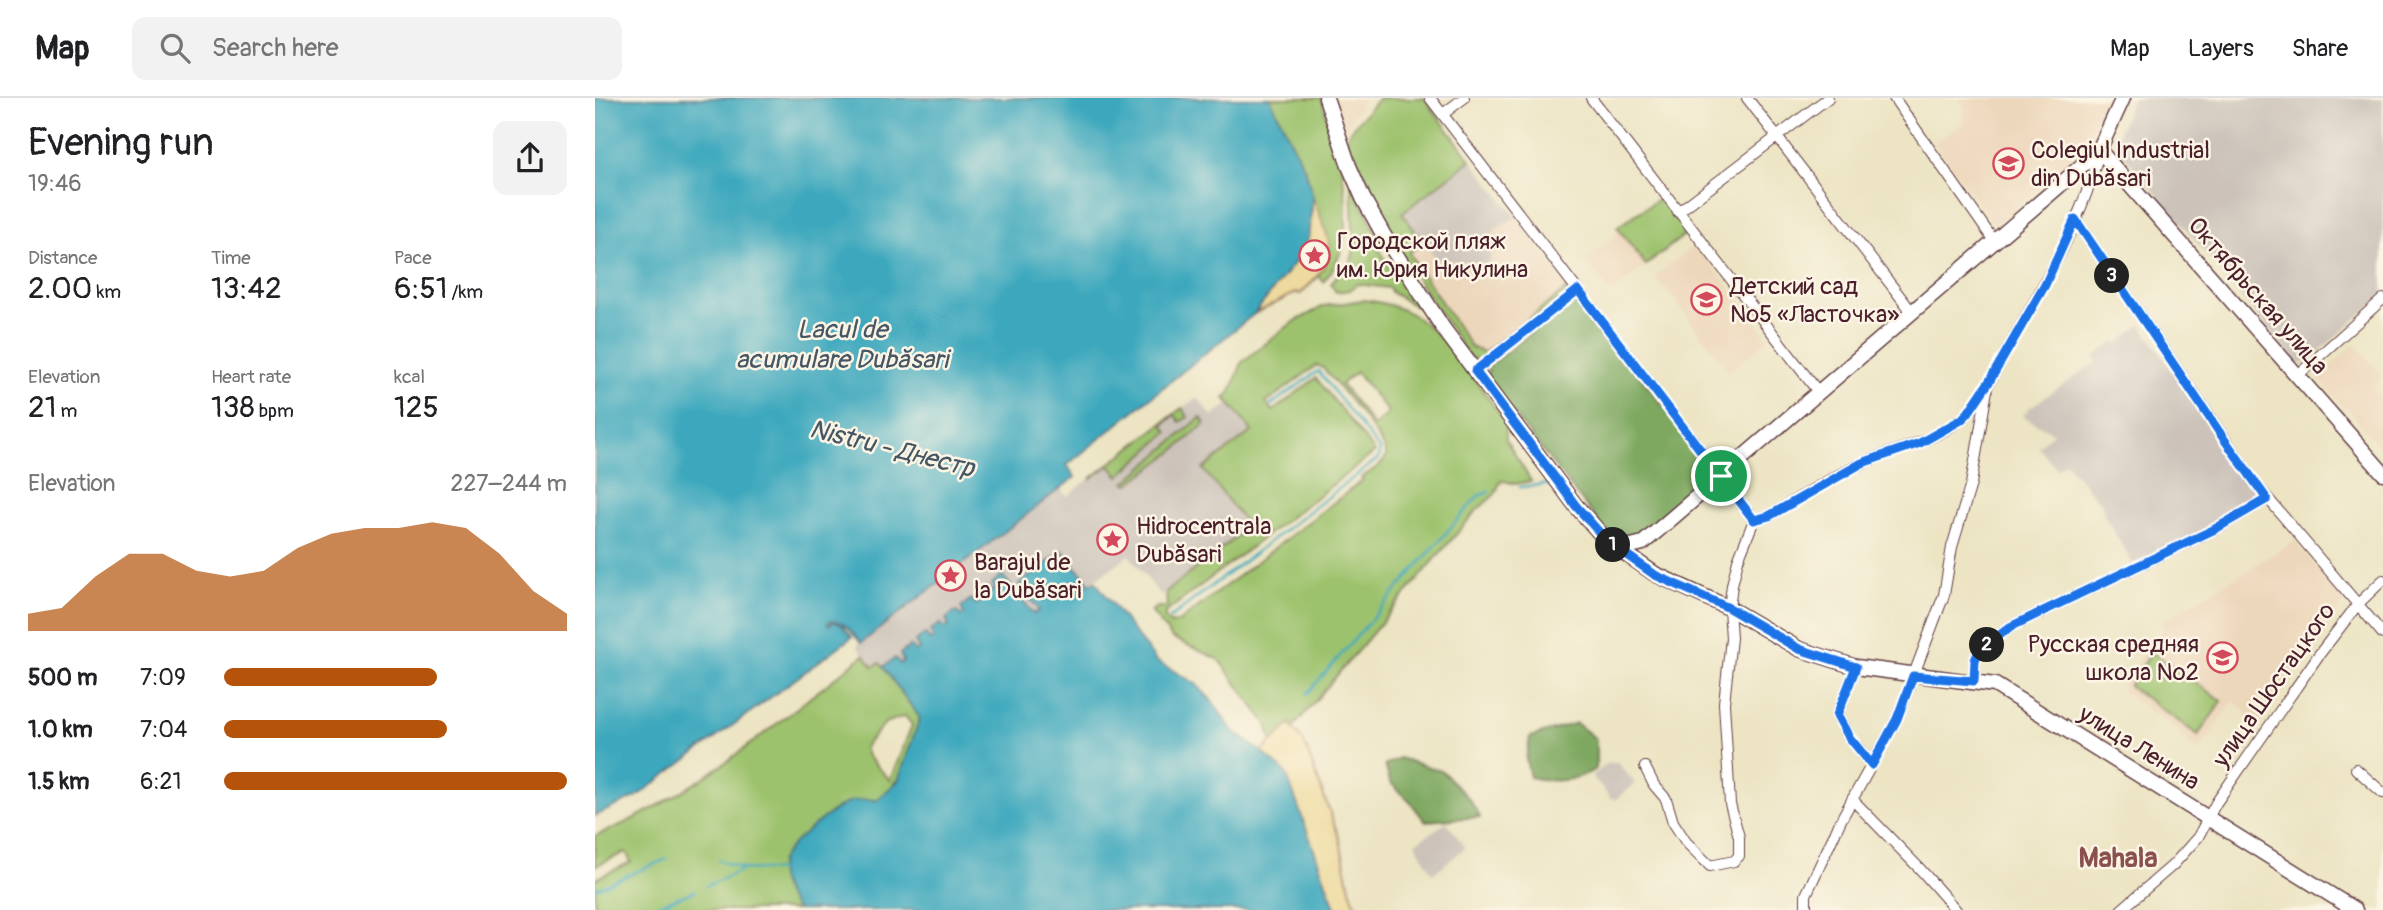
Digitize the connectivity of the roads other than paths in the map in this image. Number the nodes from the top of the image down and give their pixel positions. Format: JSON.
{"nodes":[{"id":1,"x":1326,"y":98,"type":"edge"},
{"id":2,"x":1430,"y":98,"type":"edge"},
{"id":3,"x":1464,"y":98,"type":"edge"},
{"id":4,"x":1591,"y":98,"type":"edge"},
{"id":5,"x":1747,"y":98,"type":"edge"},
{"id":6,"x":1828,"y":98,"type":"edge"},
{"id":7,"x":1894,"y":98,"type":"edge"},
{"id":8,"x":2123,"y":98,"type":"edge"},
{"id":9,"x":1443,"y":114,"type":"junction"},
{"id":10,"x":1777,"y":137,"type":"junction"},
{"id":11,"x":2099,"y":150,"type":"junction"},
{"id":12,"x":1678,"y":212,"type":"junction"},
{"id":13,"x":2075,"y":219,"type":"junction"},
{"id":14,"x":1994,"y":241,"type":"junction"},
{"id":15,"x":1578,"y":290,"type":"junction"},
{"id":16,"x":2383,"y":299,"type":"edge"},
{"id":17,"x":1912,"y":312,"type":"junction"},
{"id":18,"x":1475,"y":371,"type":"junction"},
{"id":19,"x":2298,"y":376,"type":"junction"},
{"id":20,"x":1989,"y":382,"type":"junction"},
{"id":21,"x":1819,"y":393,"type":"junction"},
{"id":22,"x":2383,"y":473,"type":"edge"},
{"id":23,"x":1721,"y":476,"type":"junction"},
{"id":24,"x":2267,"y":499,"type":"junction"},
{"id":25,"x":1754,"y":520,"type":"junction"},
{"id":26,"x":1619,"y":549,"type":"junction"},
{"id":27,"x":2383,"y":580,"type":"edge"},
{"id":28,"x":2358,"y":604,"type":"junction"},
{"id":29,"x":1729,"y":608,"type":"junction"},
{"id":30,"x":2383,"y":635,"type":"edge"},
{"id":31,"x":1856,"y":667,"type":"junction"},
{"id":32,"x":1913,"y":676,"type":"junction"},
{"id":33,"x":1974,"y":681,"type":"junction"},
{"id":34,"x":1872,"y":765,"type":"junction"},
{"id":35,"x":1645,"y":767,"type":"dead end"},
{"id":36,"x":2356,"y":769,"type":"dead end"},
{"id":37,"x":2383,"y":793,"type":"edge"},
{"id":38,"x":1853,"y":799,"type":"junction"},
{"id":39,"x":2207,"y":818,"type":"junction"},
{"id":40,"x":1806,"y":910,"type":"edge"},
{"id":41,"x":1956,"y":910,"type":"edge"},
{"id":42,"x":2121,"y":910,"type":"edge"},
{"id":43,"x":2355,"y":910,"type":"edge"}],
"edges":[{"from":1,"to":18,"type":"street","name":"улица Ленина"},
{"from":2,"to":9,"type":"street"},
{"from":3,"to":9,"type":"street"},
{"from":4,"to":12,"type":"street"},
{"from":5,"to":10,"type":"street"},
{"from":6,"to":10,"type":"street"},
{"from":7,"to":14,"type":"street"},
{"from":8,"to":11,"type":"street"},
{"from":9,"to":15,"type":"street"},
{"from":10,"to":12,"type":"street"},
{"from":10,"to":17,"type":"street"},
{"from":11,"to":13,"type":"street"},
{"from":11,"to":14,"type":"street"},
{"from":11,"to":19,"type":"street","name":"Октябрьская улица"},
{"from":12,"to":21,"type":"street"},
{"from":13,"to":20,"type":"street"},
{"from":13,"to":24,"type":"street"},
{"from":14,"to":17,"type":"street"},
{"from":15,"to":18,"type":"street"},
{"from":15,"to":23,"type":"street"},
{"from":16,"to":19,"type":"street"},
{"from":17,"to":21,"type":"street"},
{"from":18,"to":26,"type":"street","name":"улица Ленина"},
{"from":19,"to":22,"type":"street","name":"Октябрьская улица"},
{"from":20,"to":25,"type":"street"},
{"from":20,"to":32,"type":"street"},
{"from":21,"to":23,"type":"street"},
{"from":23,"to":25,"type":"street"},
{"from":23,"to":26,"type":"street"},
{"from":24,"to":28,"type":"street"},
{"from":24,"to":33,"type":"street"},
{"from":25,"to":29,"type":"street"},
{"from":26,"to":29,"type":"street","name":"улица Ленина"},
{"from":27,"to":28,"type":"street","name":"улица Шостацкого"},
{"from":28,"to":30,"type":"street"},
{"from":28,"to":39,"type":"street","name":"улица Шостацкого"},
{"from":29,"to":31,"type":"street","name":"улица Ленина"},
{"from":29,"to":35,"type":"street"},
{"from":31,"to":32,"type":"street","name":"улица Ленина"},
{"from":31,"to":34,"type":"street"},
{"from":32,"to":33,"type":"street","name":"улица Ленина"},
{"from":32,"to":34,"type":"street"},
{"from":33,"to":39,"type":"street","name":"улица Ленина"},
{"from":34,"to":38,"type":"street"},
{"from":36,"to":37,"type":"street"},
{"from":38,"to":40,"type":"street"},
{"from":38,"to":41,"type":"street"},
{"from":39,"to":42,"type":"street","name":"улица Шостацкого"},
{"from":39,"to":43,"type":"street","name":"улица Ленина"}]}
